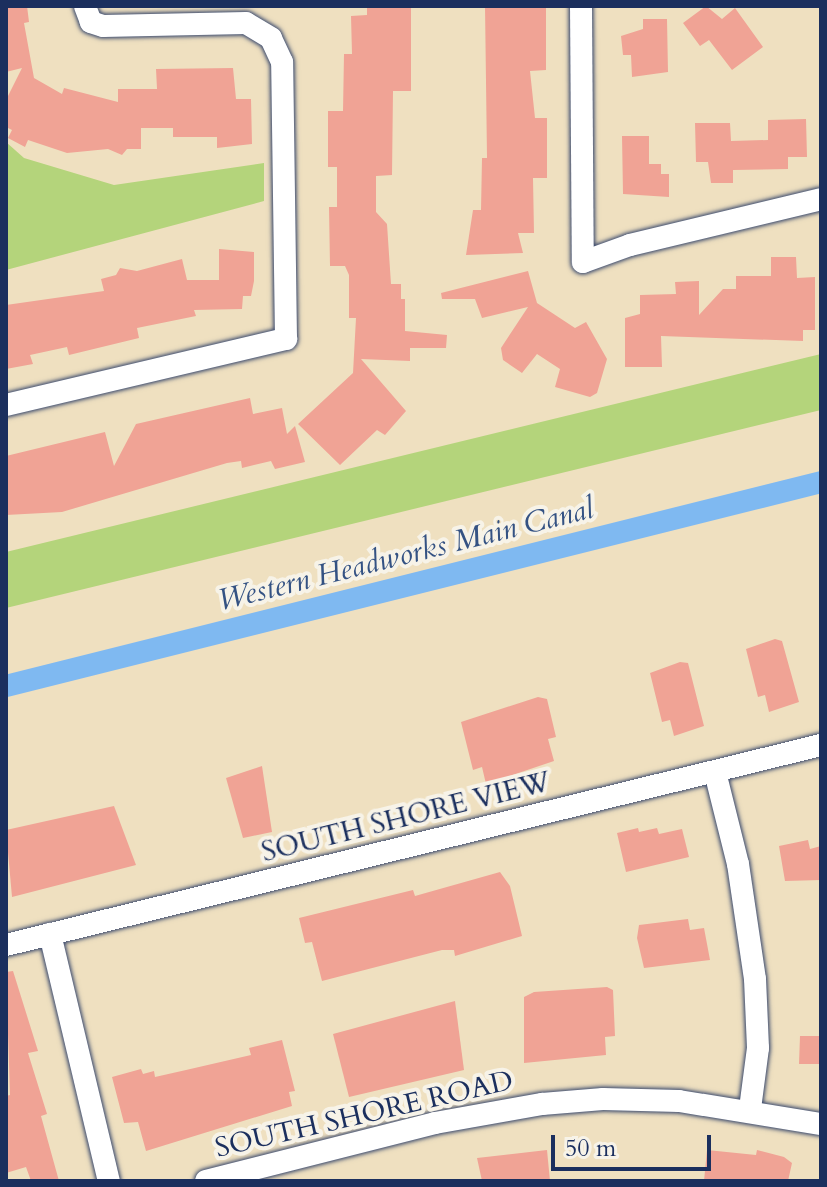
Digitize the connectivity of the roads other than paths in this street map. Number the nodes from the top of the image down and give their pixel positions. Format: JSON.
{"nodes":[{"id":1,"x":85,"y":6,"type":"edge"},
{"id":2,"x":581,"y":6,"type":"edge"},
{"id":3,"x":821,"y":199,"type":"edge"},
{"id":4,"x":6,"y":405,"type":"edge"},
{"id":5,"x":821,"y":745,"type":"edge"},
{"id":6,"x":715,"y":772,"type":"junction"},
{"id":7,"x":50,"y":934,"type":"junction"},
{"id":8,"x":6,"y":945,"type":"edge"},
{"id":9,"x":750,"y":1109,"type":"junction"},
{"id":10,"x":821,"y":1124,"type":"edge"},
{"id":11,"x":109,"y":1181,"type":"edge"},
{"id":12,"x":206,"y":1181,"type":"edge"}],
"edges":[{"from":1,"to":4,"type":"street"},
{"from":2,"to":3,"type":"street"},
{"from":5,"to":6,"type":"street","name":"SOUTH SHORE VIEW"},
{"from":6,"to":7,"type":"street","name":"SOUTH SHORE VIEW"},
{"from":6,"to":9,"type":"street"},
{"from":7,"to":8,"type":"street","name":"SOUTH SHORE VIEW"},
{"from":7,"to":11,"type":"street"},
{"from":9,"to":10,"type":"street","name":"SOUTH SHORE ROAD"},
{"from":9,"to":12,"type":"street","name":"SOUTH SHORE ROAD"}]}
